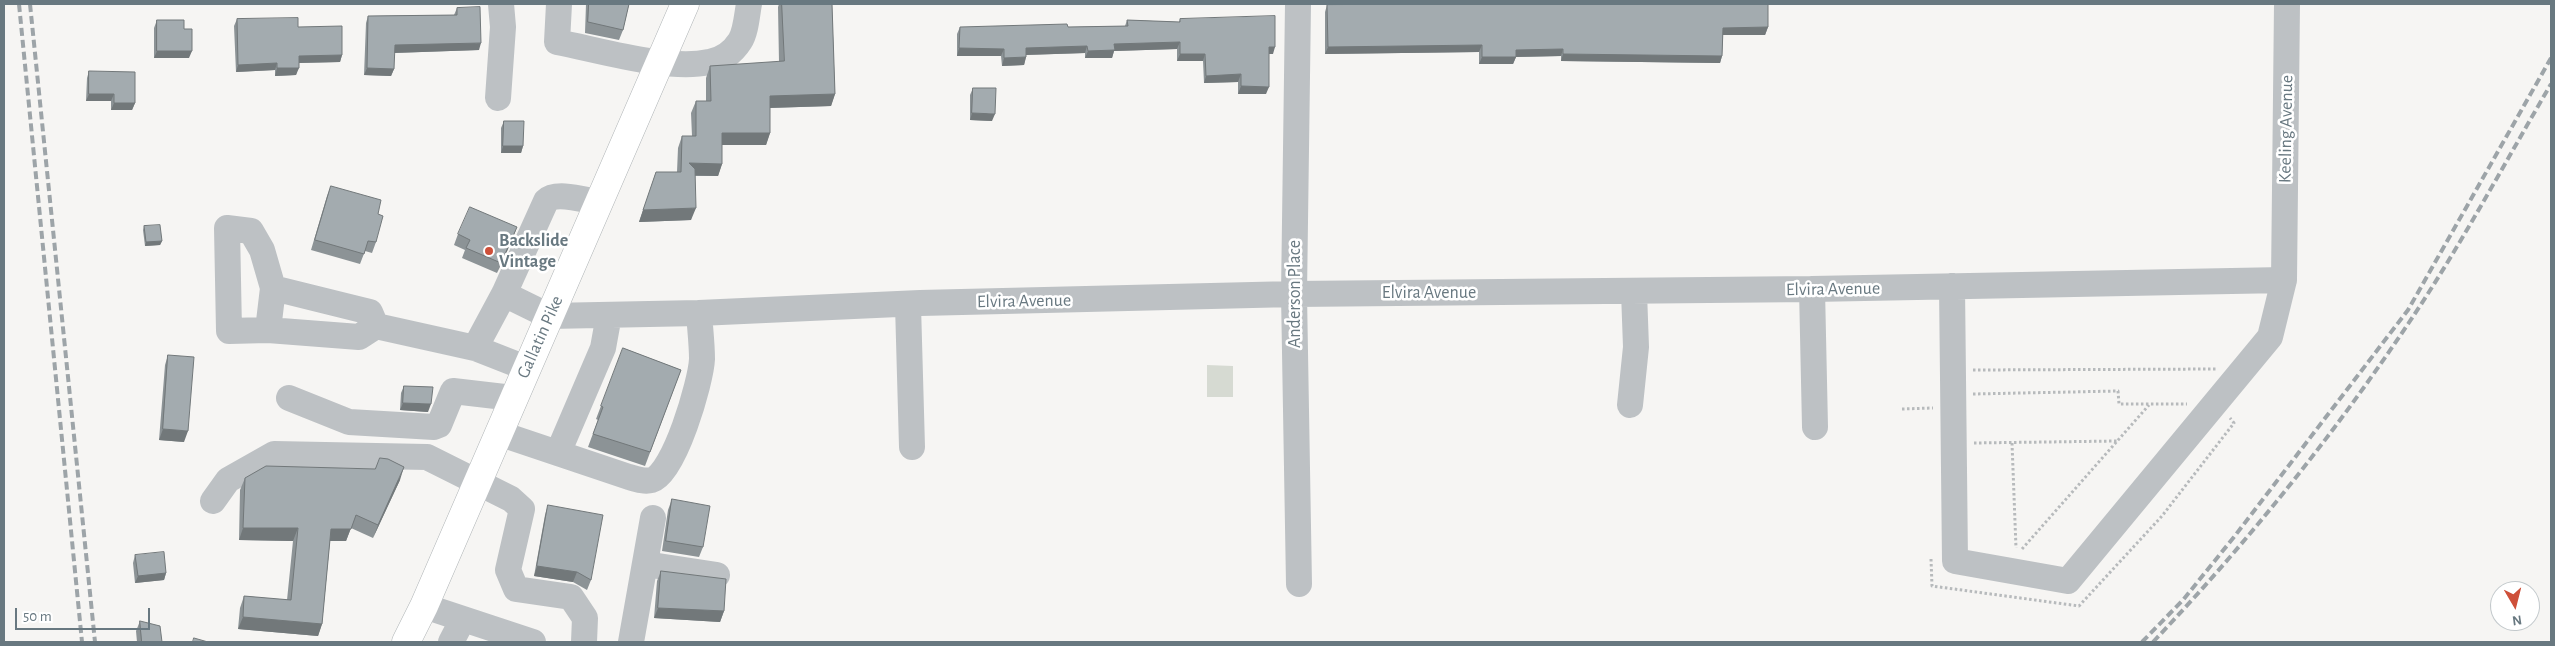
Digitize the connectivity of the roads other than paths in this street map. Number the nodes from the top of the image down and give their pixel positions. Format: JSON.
{"nodes":[{"id":1,"x":501,"y":4,"type":"edge"},
{"id":2,"x":559,"y":4,"type":"edge"},
{"id":3,"x":685,"y":4,"type":"edge"},
{"id":4,"x":749,"y":4,"type":"edge"},
{"id":5,"x":1298,"y":4,"type":"edge"},
{"id":6,"x":2287,"y":4,"type":"edge"},
{"id":7,"x":660,"y":62,"type":"junction"},
{"id":8,"x":498,"y":98,"type":"dead end"},
{"id":9,"x":598,"y":202,"type":"junction"},
{"id":10,"x":2284,"y":267,"type":"junction"},
{"id":11,"x":1952,"y":286,"type":"junction"},
{"id":12,"x":273,"y":288,"type":"junction"},
{"id":13,"x":1812,"y":289,"type":"junction"},
{"id":14,"x":1634,"y":292,"type":"junction"},
{"id":15,"x":504,"y":294,"type":"junction"},
{"id":16,"x":1294,"y":294,"type":"junction"},
{"id":17,"x":908,"y":305,"type":"junction"},
{"id":18,"x":700,"y":313,"type":"junction"},
{"id":19,"x":609,"y":315,"type":"junction"},
{"id":20,"x":548,"y":316,"type":"junction"},
{"id":21,"x":376,"y":326,"type":"junction"},
{"id":22,"x":268,"y":330,"type":"junction"},
{"id":23,"x":475,"y":348,"type":"junction"},
{"id":24,"x":526,"y":368,"type":"junction"},
{"id":25,"x":289,"y":398,"type":"dead end"},
{"id":26,"x":513,"y":398,"type":"junction"},
{"id":27,"x":1630,"y":405,"type":"dead end"},
{"id":28,"x":1815,"y":427,"type":"dead end"},
{"id":29,"x":498,"y":433,"type":"junction"},
{"id":30,"x":912,"y":447,"type":"dead end"},
{"id":31,"x":558,"y":453,"type":"junction"},
{"id":32,"x":477,"y":482,"type":"junction"},
{"id":33,"x":213,"y":501,"type":"dead end"},
{"id":34,"x":653,"y":518,"type":"dead end"},
{"id":35,"x":645,"y":564,"type":"junction"},
{"id":36,"x":717,"y":575,"type":"dead end"},
{"id":37,"x":1300,"y":584,"type":"dead end"},
{"id":38,"x":424,"y":606,"type":"junction"},
{"id":39,"x":463,"y":620,"type":"junction"},
{"id":40,"x":406,"y":642,"type":"edge"},
{"id":41,"x":451,"y":642,"type":"edge"},
{"id":42,"x":532,"y":642,"type":"edge"},
{"id":43,"x":584,"y":642,"type":"edge"},
{"id":44,"x":631,"y":642,"type":"edge"}],
"edges":[{"from":1,"to":8,"type":"street"},
{"from":2,"to":7,"type":"street"},
{"from":3,"to":7,"type":"main road","name":"Gallatin Pike"},
{"from":4,"to":7,"type":"street"},
{"from":5,"to":16,"type":"street","name":"Anderson Place"},
{"from":6,"to":10,"type":"street","name":"Keeling Avenue"},
{"from":7,"to":9,"type":"main road","name":"Gallatin Pike"},
{"from":9,"to":15,"type":"street"},
{"from":9,"to":20,"type":"main road","name":"Gallatin Pike"},
{"from":10,"to":11,"type":"street","name":"Elvira Avenue"},
{"from":10,"to":11,"type":"street","name":"Keeling Avenue"},
{"from":11,"to":13,"type":"street","name":"Elvira Avenue"},
{"from":12,"to":21,"type":"street"},
{"from":12,"to":22,"type":"street"},
{"from":12,"to":22,"type":"street"},
{"from":13,"to":14,"type":"street","name":"Elvira Avenue"},
{"from":13,"to":28,"type":"street"},
{"from":14,"to":16,"type":"street","name":"Elvira Avenue"},
{"from":14,"to":27,"type":"street"},
{"from":15,"to":20,"type":"street"},
{"from":15,"to":23,"type":"street"},
{"from":16,"to":17,"type":"street","name":"Elvira Avenue"},
{"from":16,"to":37,"type":"street","name":"Anderson Place"},
{"from":17,"to":18,"type":"street","name":"Elvira Avenue"},
{"from":17,"to":30,"type":"street"},
{"from":18,"to":19,"type":"street","name":"Elvira Avenue"},
{"from":18,"to":31,"type":"street"},
{"from":19,"to":20,"type":"street","name":"Elvira Avenue"},
{"from":19,"to":31,"type":"street"},
{"from":20,"to":24,"type":"main road","name":"Gallatin Pike"},
{"from":21,"to":22,"type":"street"},
{"from":21,"to":23,"type":"street"},
{"from":23,"to":24,"type":"street"},
{"from":24,"to":26,"type":"main road","name":"Gallatin Pike"},
{"from":25,"to":26,"type":"street"},
{"from":26,"to":29,"type":"main road","name":"Gallatin Pike"},
{"from":29,"to":31,"type":"street"},
{"from":29,"to":32,"type":"main road","name":"Gallatin Pike"},
{"from":32,"to":33,"type":"street"},
{"from":32,"to":38,"type":"main road","name":"Gallatin Pike"},
{"from":32,"to":43,"type":"street"},
{"from":34,"to":35,"type":"street"},
{"from":35,"to":36,"type":"street"},
{"from":35,"to":44,"type":"street"},
{"from":38,"to":39,"type":"street"},
{"from":38,"to":40,"type":"main road","name":"Gallatin Pike"},
{"from":39,"to":41,"type":"street"},
{"from":39,"to":42,"type":"street"}]}
